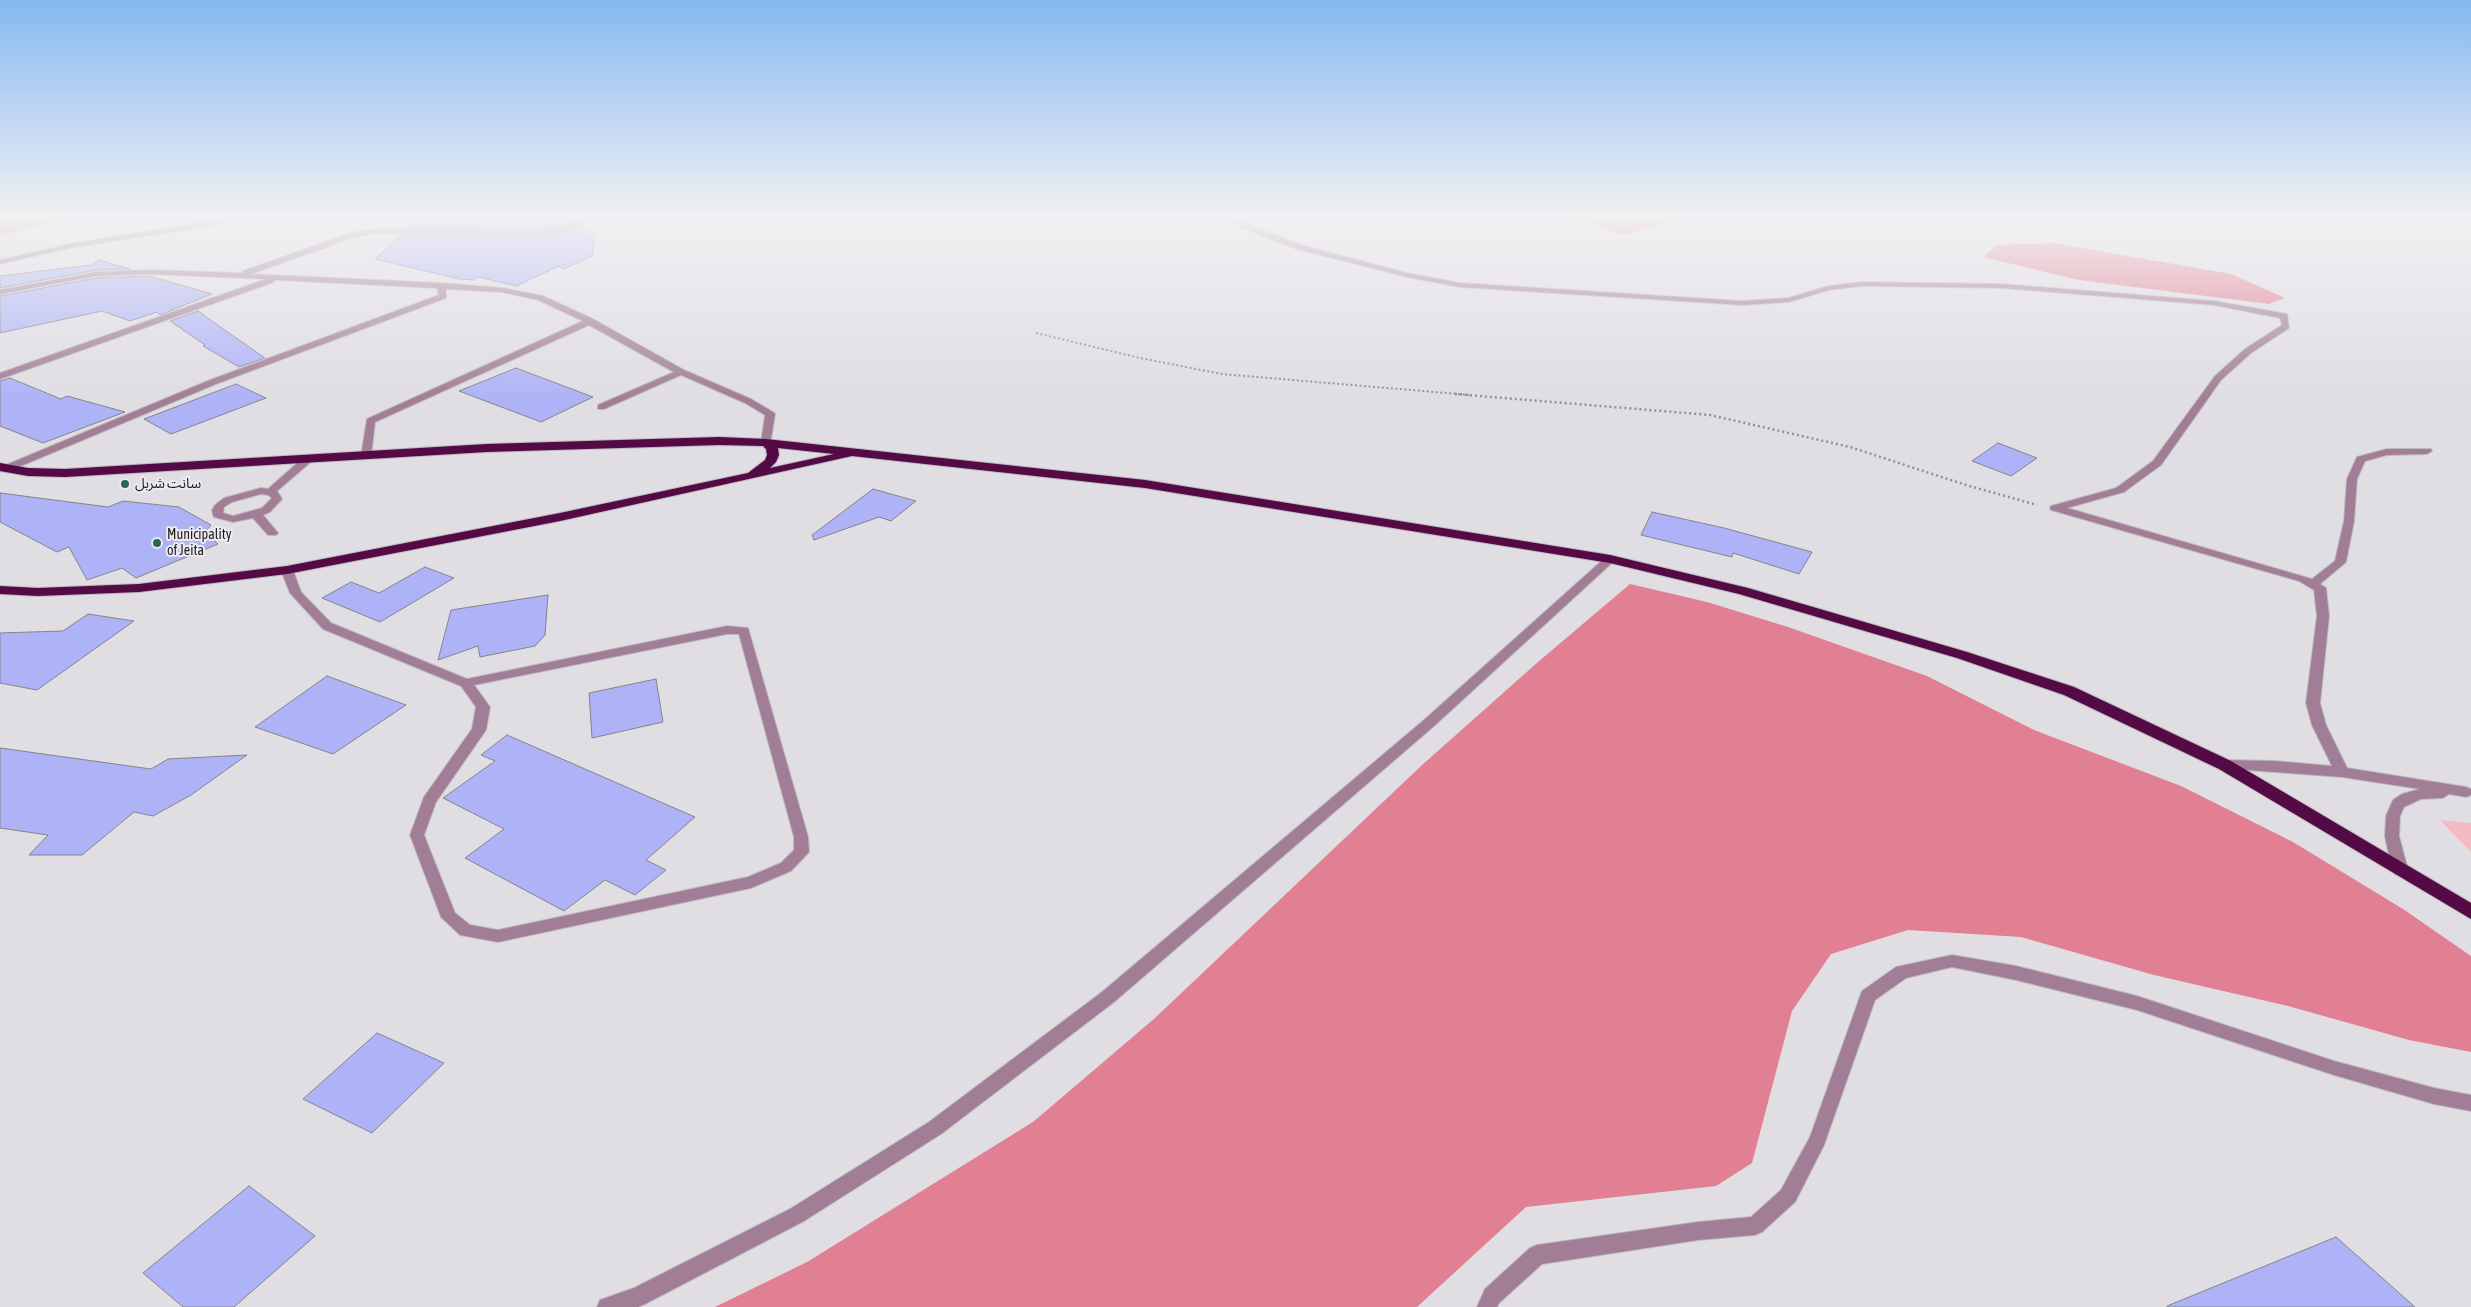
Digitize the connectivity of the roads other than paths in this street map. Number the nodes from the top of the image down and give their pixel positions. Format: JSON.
{"nodes":[{"id":1,"x":80,"y":277,"type":"edge"},
{"id":2,"x":278,"y":277,"type":"joint"},
{"id":3,"x":1417,"y":277,"type":"edge"},
{"id":4,"x":441,"y":285,"type":"junction"},
{"id":5,"x":0,"y":292,"type":"edge"},
{"id":6,"x":590,"y":321,"type":"junction"},
{"id":7,"x":680,"y":372,"type":"junction"},
{"id":8,"x":0,"y":376,"type":"edge"},
{"id":9,"x":601,"y":407,"type":"dead end"},
{"id":10,"x":766,"y":443,"type":"junction"},
{"id":11,"x":2427,"y":451,"type":"dead end"},
{"id":12,"x":858,"y":452,"type":"junction"},
{"id":13,"x":366,"y":456,"type":"junction"},
{"id":14,"x":308,"y":459,"type":"junction"},
{"id":15,"x":3,"y":468,"type":"edge"},
{"id":16,"x":747,"y":478,"type":"junction"},
{"id":17,"x":270,"y":492,"type":"junction"},
{"id":18,"x":256,"y":514,"type":"junction"},
{"id":19,"x":272,"y":533,"type":"dead end"},
{"id":20,"x":1610,"y":559,"type":"junction"},
{"id":21,"x":286,"y":570,"type":"junction"},
{"id":22,"x":2314,"y":583,"type":"junction"},
{"id":23,"x":0,"y":590,"type":"edge"},
{"id":24,"x":466,"y":683,"type":"junction"},
{"id":25,"x":2225,"y":765,"type":"junction"},
{"id":26,"x":2342,"y":772,"type":"junction"},
{"id":27,"x":2469,"y":792,"type":"edge"},
{"id":28,"x":2400,"y":870,"type":"junction"},
{"id":29,"x":2471,"y":912,"type":"edge"},
{"id":30,"x":2471,"y":1103,"type":"edge"},
{"id":31,"x":607,"y":1307,"type":"edge"},
{"id":32,"x":1487,"y":1307,"type":"edge"}],
"edges":[{"from":1,"to":5,"type":"street"},
{"from":2,"to":4,"type":"street"},
{"from":2,"to":8,"type":"street"},
{"from":3,"to":22,"type":"street"},
{"from":4,"to":6,"type":"street"},
{"from":4,"to":15,"type":"street"},
{"from":6,"to":7,"type":"street"},
{"from":6,"to":13,"type":"street"},
{"from":7,"to":9,"type":"street"},
{"from":7,"to":10,"type":"street"},
{"from":10,"to":12,"type":"highway"},
{"from":10,"to":13,"type":"highway"},
{"from":10,"to":16,"type":"highway"},
{"from":11,"to":22,"type":"street"},
{"from":12,"to":16,"type":"highway"},
{"from":12,"to":20,"type":"highway"},
{"from":13,"to":14,"type":"highway"},
{"from":14,"to":15,"type":"highway"},
{"from":14,"to":17,"type":"street"},
{"from":16,"to":21,"type":"highway"},
{"from":17,"to":18,"type":"street"},
{"from":17,"to":18,"type":"street"},
{"from":18,"to":19,"type":"street"},
{"from":20,"to":25,"type":"highway"},
{"from":20,"to":31,"type":"street"},
{"from":21,"to":23,"type":"highway"},
{"from":21,"to":24,"type":"street"},
{"from":22,"to":26,"type":"street"},
{"from":24,"to":24,"type":"street"},
{"from":25,"to":26,"type":"street"},
{"from":25,"to":28,"type":"highway"},
{"from":26,"to":27,"type":"street"},
{"from":27,"to":28,"type":"street"},
{"from":28,"to":29,"type":"highway"},
{"from":30,"to":32,"type":"street"}]}
